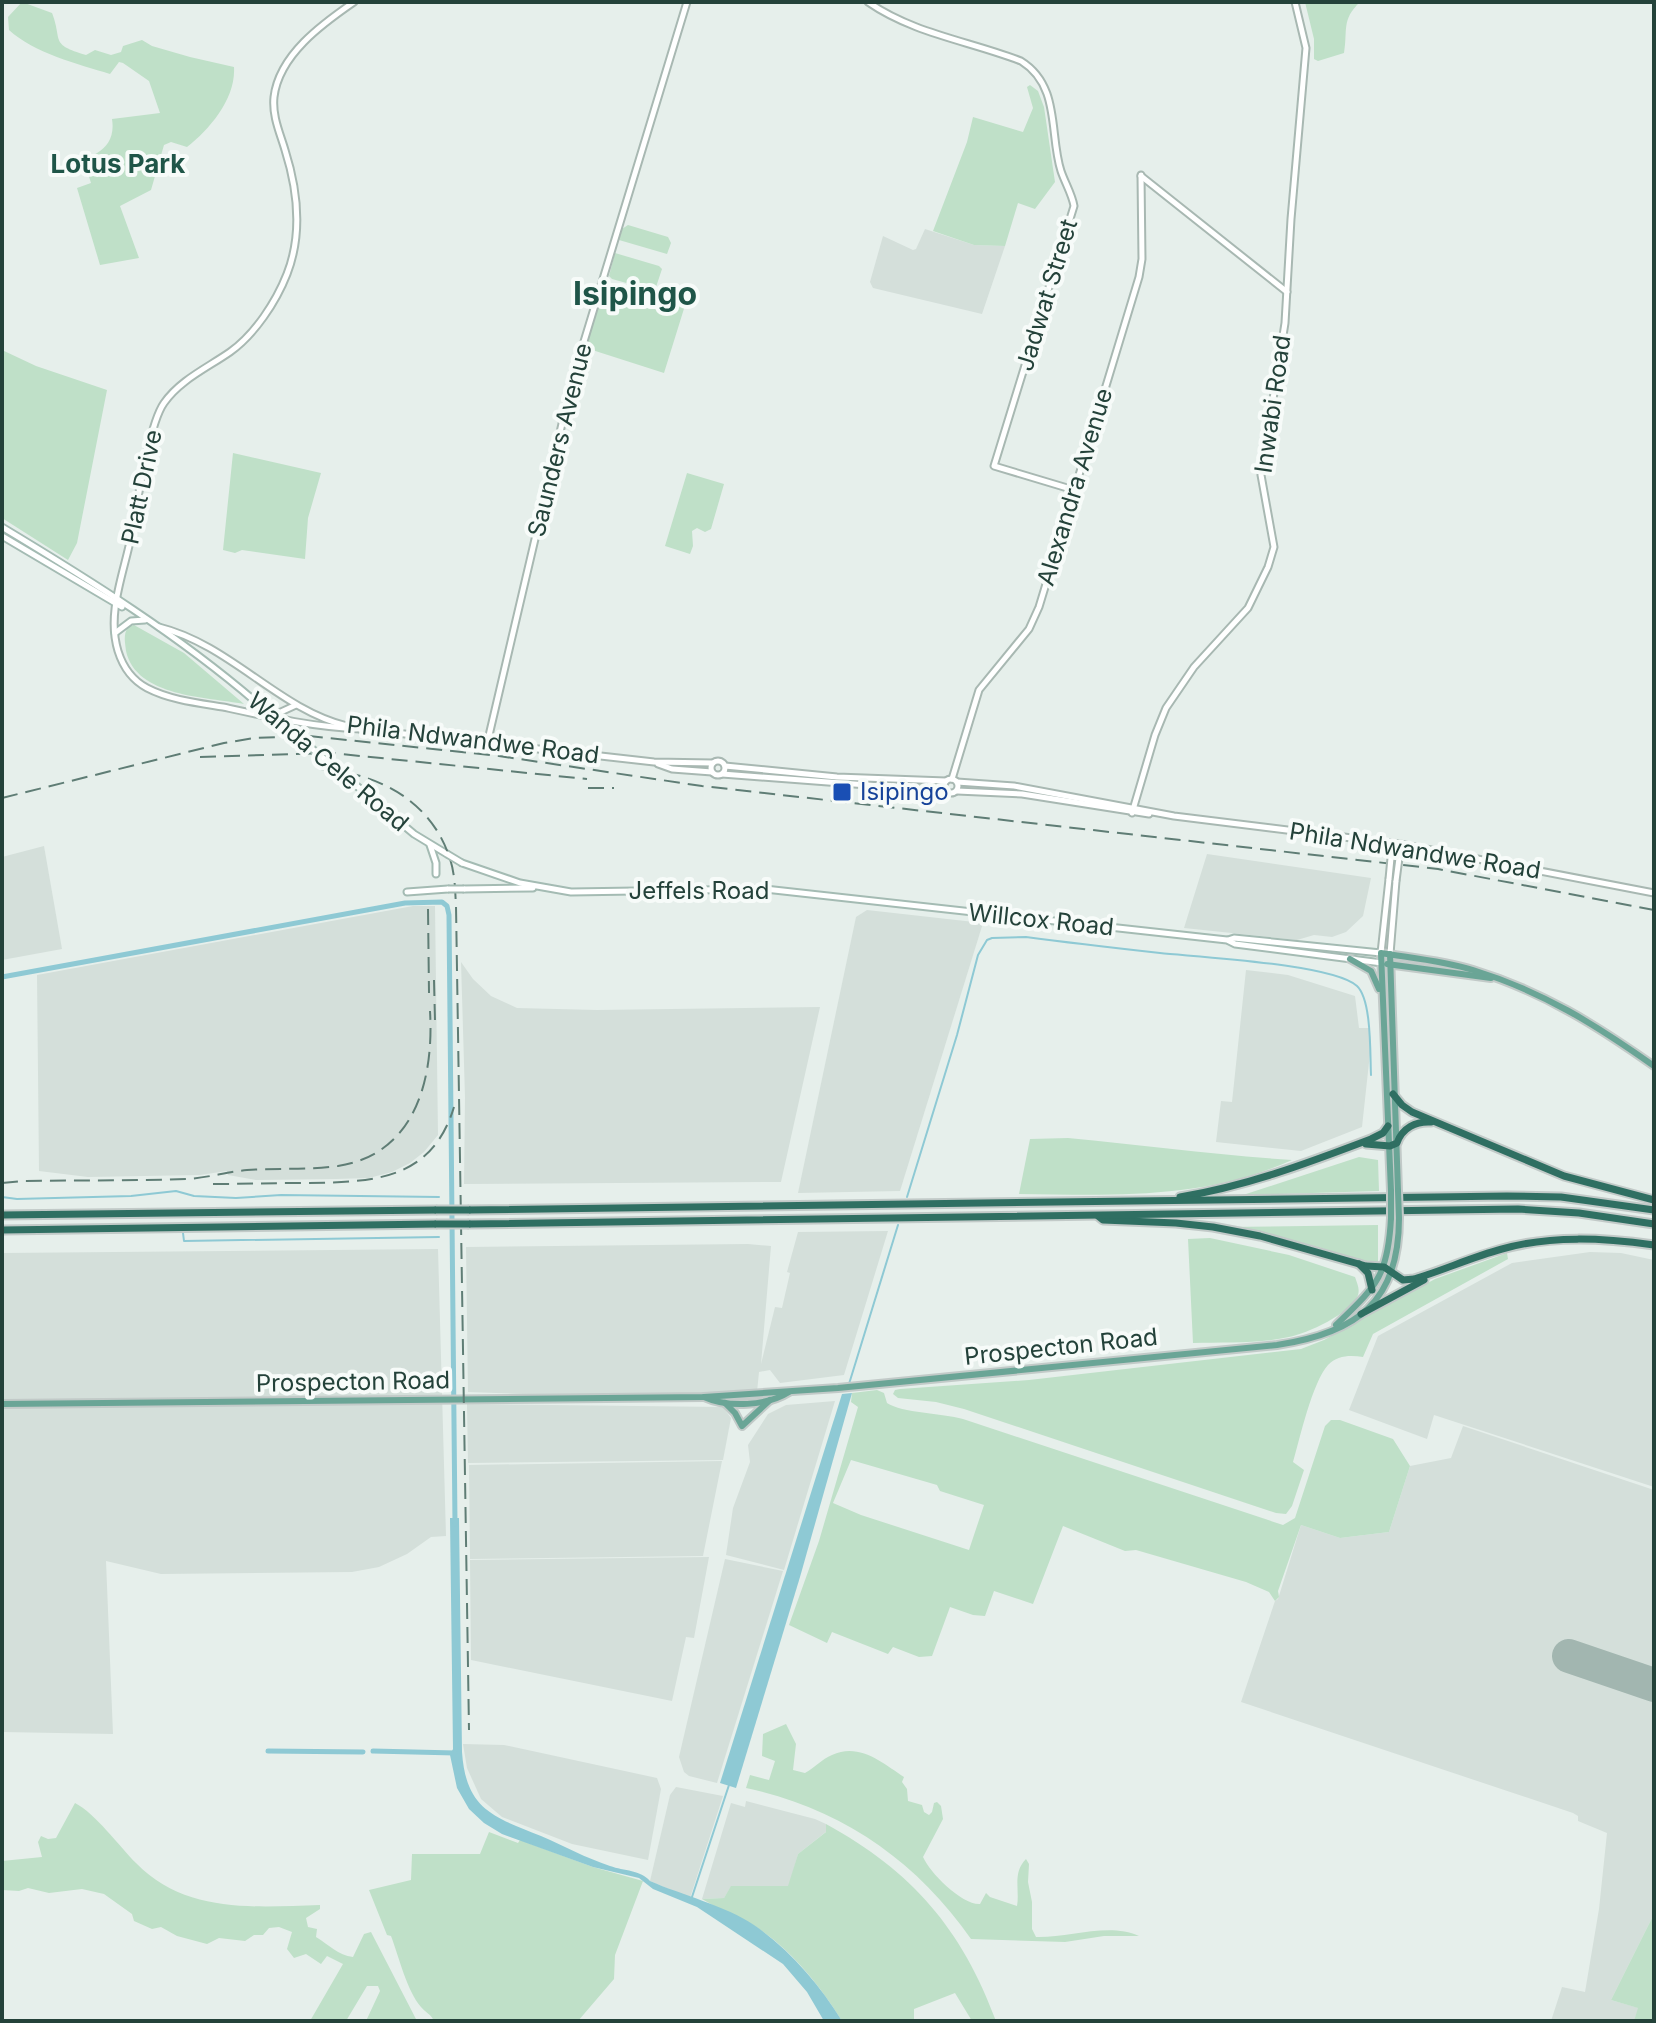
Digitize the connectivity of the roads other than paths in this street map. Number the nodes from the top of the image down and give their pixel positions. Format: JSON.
{"nodes":[{"id":1,"x":354,"y":2,"type":"edge"},
{"id":2,"x":687,"y":2,"type":"edge"},
{"id":3,"x":868,"y":2,"type":"edge"},
{"id":4,"x":1295,"y":2,"type":"edge"},
{"id":5,"x":1287,"y":292,"type":"junction"},
{"id":6,"x":1074,"y":490,"type":"junction"},
{"id":7,"x":2,"y":527,"type":"edge"},
{"id":8,"x":2,"y":536,"type":"edge"},
{"id":9,"x":116,"y":601,"type":"junction"},
{"id":10,"x":146,"y":620,"type":"junction"},
{"id":11,"x":158,"y":627,"type":"junction"},
{"id":12,"x":115,"y":633,"type":"junction"},
{"id":13,"x":296,"y":705,"type":"junction"},
{"id":14,"x":269,"y":717,"type":"junction"},
{"id":15,"x":360,"y":729,"type":"junction"},
{"id":16,"x":487,"y":744,"type":"junction"},
{"id":17,"x":654,"y":762,"type":"junction"},
{"id":18,"x":713,"y":763,"type":"junction"},
{"id":19,"x":725,"y":766,"type":"junction"},
{"id":20,"x":712,"y":772,"type":"junction"},
{"id":21,"x":722,"y":774,"type":"junction"},
{"id":22,"x":952,"y":781,"type":"junction"},
{"id":23,"x":946,"y":791,"type":"junction"},
{"id":24,"x":957,"y":791,"type":"junction"},
{"id":25,"x":1132,"y":810,"type":"junction"},
{"id":26,"x":429,"y":844,"type":"junction"},
{"id":27,"x":1397,"y":844,"type":"junction"},
{"id":28,"x":1395,"y":858,"type":"junction"},
{"id":29,"x":436,"y":874,"type":"dead end"},
{"id":30,"x":542,"y":888,"type":"junction"},
{"id":31,"x":407,"y":892,"type":"dead end"},
{"id":32,"x":1654,"y":893,"type":"edge"},
{"id":33,"x":855,"y":899,"type":"joint"},
{"id":34,"x":1227,"y":940,"type":"junction"},
{"id":35,"x":1381,"y":953,"type":"junction"},
{"id":36,"x":1390,"y":954,"type":"junction"},
{"id":37,"x":1350,"y":959,"type":"junction"},
{"id":38,"x":1382,"y":963,"type":"junction"},
{"id":39,"x":1390,"y":965,"type":"junction"},
{"id":40,"x":1502,"y":980,"type":"junction"},
{"id":41,"x":1382,"y":1000,"type":"junction"},
{"id":42,"x":1654,"y":1066,"type":"edge"},
{"id":43,"x":1393,"y":1094,"type":"junction"},
{"id":44,"x":1437,"y":1123,"type":"junction"},
{"id":45,"x":1388,"y":1126,"type":"junction"},
{"id":46,"x":1359,"y":1144,"type":"junction"},
{"id":47,"x":1393,"y":1144,"type":"junction"},
{"id":48,"x":1159,"y":1200,"type":"junction"},
{"id":49,"x":1654,"y":1200,"type":"edge"},
{"id":50,"x":1654,"y":1210,"type":"edge"},
{"id":51,"x":2,"y":1212,"type":"edge"},
{"id":52,"x":1097,"y":1215,"type":"junction"},
{"id":53,"x":1395,"y":1218,"type":"junction"},
{"id":54,"x":1654,"y":1224,"type":"edge"},
{"id":55,"x":2,"y":1230,"type":"edge"},
{"id":56,"x":1654,"y":1245,"type":"edge"},
{"id":57,"x":1358,"y":1264,"type":"junction"},
{"id":58,"x":1384,"y":1267,"type":"junction"},
{"id":59,"x":1440,"y":1271,"type":"junction"},
{"id":60,"x":1392,"y":1273,"type":"junction"},
{"id":61,"x":1372,"y":1290,"type":"junction"},
{"id":62,"x":1361,"y":1314,"type":"junction"},
{"id":63,"x":1334,"y":1328,"type":"junction"},
{"id":64,"x":789,"y":1392,"type":"junction"},
{"id":65,"x":704,"y":1397,"type":"junction"},
{"id":66,"x":772,"y":1399,"type":"junction"},
{"id":67,"x":725,"y":1403,"type":"junction"},
{"id":68,"x":2,"y":1404,"type":"edge"}],
"edges":[{"from":1,"to":9,"type":"street","name":"Platt Drive"},
{"from":2,"to":16,"type":"street","name":"Saunders Avenue"},
{"from":3,"to":6,"type":"street","name":"Jadwat Street"},
{"from":4,"to":5,"type":"street","name":"Inwabi Road"},
{"from":5,"to":6,"type":"street","name":"Alexandra Avenue"},
{"from":5,"to":25,"type":"street","name":"Inwabi Road"},
{"from":6,"to":22,"type":"street","name":"Alexandra Avenue"},
{"from":7,"to":9,"type":"street","name":"Wanda Cele Road"},
{"from":8,"to":9,"type":"street","name":"Wanda Cele Road"},
{"from":9,"to":10,"type":"street","name":"Wanda Cele Road"},
{"from":9,"to":12,"type":"street","name":"Platt Drive"},
{"from":10,"to":11,"type":"street","name":"Wanda Cele Road"},
{"from":10,"to":12,"type":"street"},
{"from":11,"to":13,"type":"street","name":"Phila Ndwandwe Road"},
{"from":11,"to":26,"type":"street","name":"Wanda Cele Road","bridge":true},
{"from":12,"to":14,"type":"street","name":"Platt Drive"},
{"from":13,"to":14,"type":"street"},
{"from":13,"to":15,"type":"street","name":"Phila Ndwandwe Road"},
{"from":14,"to":15,"type":"street","name":"Platt Drive"},
{"from":15,"to":16,"type":"street","name":"Phila Ndwandwe Road"},
{"from":16,"to":17,"type":"street","name":"Phila Ndwandwe Road"},
{"from":17,"to":18,"type":"street","name":"Phila Ndwandwe Road"},
{"from":17,"to":20,"type":"street","name":"Phila Ndwandwe Road"},
{"from":18,"to":19,"type":"street","name":"Phila Ndwandwe Road"},
{"from":18,"to":20,"type":"street"},
{"from":19,"to":21,"type":"street"},
{"from":19,"to":22,"type":"street","name":"Phila Ndwandwe Road"},
{"from":20,"to":21,"type":"street","name":"Phila Ndwandwe Road"},
{"from":21,"to":23,"type":"street"},
{"from":22,"to":23,"type":"street"},
{"from":22,"to":24,"type":"street"},
{"from":22,"to":25,"type":"street","name":"Phila Ndwandwe Road"},
{"from":23,"to":24,"type":"street","name":"Phila Ndwandwe Road"},
{"from":24,"to":25,"type":"street","name":"Phila Ndwandwe Road"},
{"from":25,"to":27,"type":"street","name":"Phila Ndwandwe Road"},
{"from":26,"to":29,"type":"street"},
{"from":26,"to":30,"type":"street","name":"Wanda Cele Road","bridge":true},
{"from":27,"to":28,"type":"street","name":"Prospecton Road"},
{"from":27,"to":32,"type":"street","name":"Phila Ndwandwe Road"},
{"from":28,"to":35,"type":"street","name":"Prospecton Road","bridge":true},
{"from":28,"to":36,"type":"street","name":"Prospecton Road","bridge":true},
{"from":30,"to":31,"type":"street","bridge":true},
{"from":30,"to":33,"type":"street","name":"Jeffels Road"},
{"from":33,"to":34,"type":"street","name":"Willcox Road"},
{"from":34,"to":35,"type":"street","name":"Willcox Road"},
{"from":34,"to":37,"type":"street","name":"Willcox Road"},
{"from":35,"to":36,"type":"main road"},
{"from":35,"to":38,"type":"main road","name":"Prospecton Road"},
{"from":36,"to":39,"type":"main road","name":"Prospecton Road"},
{"from":36,"to":40,"type":"main road"},
{"from":37,"to":38,"type":"street","name":"Willcox Road"},
{"from":37,"to":41,"type":"main road"},
{"from":38,"to":39,"type":"main road"},
{"from":38,"to":41,"type":"main road","name":"Prospecton Road"},
{"from":39,"to":40,"type":"main road"},
{"from":39,"to":43,"type":"main road","name":"Prospecton Road"},
{"from":40,"to":42,"type":"main road"},
{"from":41,"to":45,"type":"main road","name":"Prospecton Road"},
{"from":43,"to":44,"type":"highway"},
{"from":43,"to":47,"type":"main road","name":"Prospecton Road"},
{"from":44,"to":47,"type":"highway"},
{"from":44,"to":49,"type":"highway"},
{"from":45,"to":46,"type":"highway"},
{"from":45,"to":47,"type":"main road","name":"Prospecton Road"},
{"from":46,"to":47,"type":"highway"},
{"from":46,"to":48,"type":"highway"},
{"from":47,"to":53,"type":"main road","name":"Prospecton Road","bridge":true},
{"from":48,"to":50,"type":"highway"},
{"from":48,"to":51,"type":"highway","bridge":true},
{"from":52,"to":54,"type":"highway"},
{"from":52,"to":55,"type":"highway","bridge":true},
{"from":52,"to":57,"type":"highway"},
{"from":53,"to":58,"type":"main road","name":"Prospecton Road"},
{"from":53,"to":60,"type":"main road","name":"Prospecton Road"},
{"from":56,"to":59,"type":"highway"},
{"from":57,"to":58,"type":"highway"},
{"from":57,"to":61,"type":"highway"},
{"from":58,"to":60,"type":"highway"},
{"from":58,"to":61,"type":"main road","name":"Prospecton Road"},
{"from":59,"to":60,"type":"highway"},
{"from":59,"to":62,"type":"highway"},
{"from":60,"to":62,"type":"main road","name":"Prospecton Road"},
{"from":61,"to":63,"type":"main road","name":"Prospecton Road"},
{"from":62,"to":63,"type":"main road","name":"Prospecton Road"},
{"from":63,"to":64,"type":"main road","name":"Prospecton Road"},
{"from":64,"to":65,"type":"main road","name":"Prospecton Road"},
{"from":64,"to":66,"type":"main road"},
{"from":65,"to":67,"type":"main road"},
{"from":65,"to":68,"type":"main road","name":"Prospecton Road"},
{"from":66,"to":67,"type":"main road"},
{"from":66,"to":67,"type":"main road"}]}
